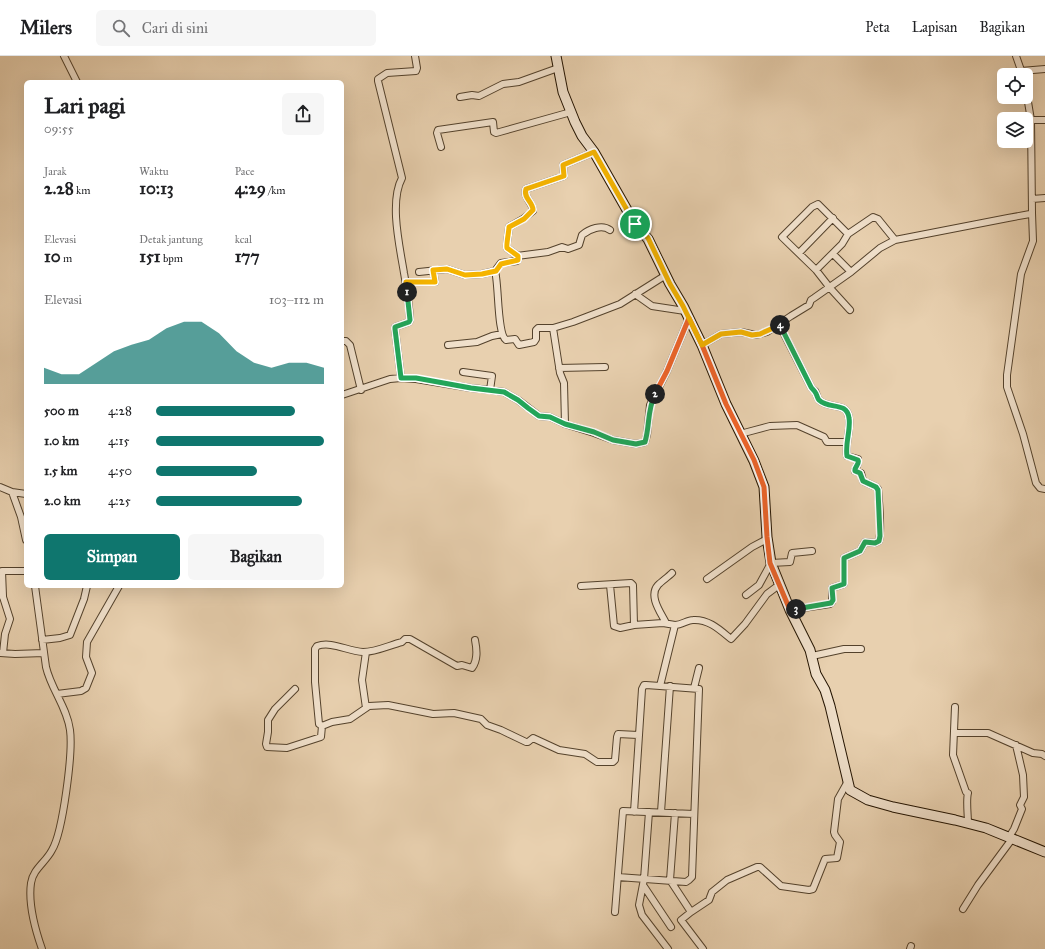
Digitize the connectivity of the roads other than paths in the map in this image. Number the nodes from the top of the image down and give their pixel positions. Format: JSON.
{"nodes":[{"id":1,"x":64,"y":56,"type":"edge"},
{"id":2,"x":415,"y":56,"type":"edge"},
{"id":3,"x":556,"y":56,"type":"edge"},
{"id":4,"x":1016,"y":56,"type":"edge"},
{"id":5,"x":558,"y":68,"type":"junction"},
{"id":6,"x":1020,"y":68,"type":"edge"},
{"id":7,"x":1045,"y":69,"type":"edge"},
{"id":8,"x":1033,"y":71,"type":"edge"},
{"id":9,"x":76,"y":80,"type":"edge"},
{"id":10,"x":460,"y":98,"type":"dead end"},
{"id":11,"x":571,"y":112,"type":"junction"},
{"id":12,"x":1033,"y":120,"type":"edge"},
{"id":13,"x":1045,"y":120,"type":"edge"},
{"id":14,"x":441,"y":147,"type":"dead end"},
{"id":15,"x":1031,"y":148,"type":"edge"},
{"id":16,"x":594,"y":152,"type":"junction"},
{"id":17,"x":1045,"y":198,"type":"edge"},
{"id":18,"x":1032,"y":199,"type":"junction"},
{"id":19,"x":1032,"y":213,"type":"junction"},
{"id":20,"x":833,"y":218,"type":"junction"},
{"id":21,"x":610,"y":230,"type":"dead end"},
{"id":22,"x":848,"y":234,"type":"junction"},
{"id":23,"x":895,"y":240,"type":"junction"},
{"id":24,"x":799,"y":253,"type":"junction"},
{"id":25,"x":833,"y":254,"type":"junction"},
{"id":26,"x":517,"y":256,"type":"junction"},
{"id":27,"x":433,"y":270,"type":"junction"},
{"id":28,"x":816,"y":270,"type":"junction"},
{"id":29,"x":496,"y":271,"type":"junction"},
{"id":30,"x":419,"y":272,"type":"dead end"},
{"id":31,"x":852,"y":272,"type":"junction"},
{"id":32,"x":666,"y":275,"type":"junction"},
{"id":33,"x":406,"y":282,"type":"junction"},
{"id":34,"x":830,"y":288,"type":"junction"},
{"id":35,"x":635,"y":294,"type":"junction"},
{"id":36,"x":850,"y":310,"type":"dead end"},
{"id":37,"x":687,"y":314,"type":"junction"},
{"id":38,"x":779,"y":324,"type":"junction"},
{"id":39,"x":553,"y":328,"type":"junction"},
{"id":40,"x":502,"y":334,"type":"junction"},
{"id":41,"x":344,"y":341,"type":"edge"},
{"id":42,"x":448,"y":345,"type":"dead end"},
{"id":43,"x":702,"y":345,"type":"junction"},
{"id":44,"x":605,"y":367,"type":"dead end"},
{"id":45,"x":559,"y":368,"type":"junction"},
{"id":46,"x":463,"y":372,"type":"dead end"},
{"id":47,"x":401,"y":378,"type":"junction"},
{"id":48,"x":361,"y":390,"type":"junction"},
{"id":49,"x":490,"y":390,"type":"junction"},
{"id":50,"x":344,"y":394,"type":"edge"},
{"id":51,"x":565,"y":424,"type":"junction"},
{"id":52,"x":740,"y":434,"type":"junction"},
{"id":53,"x":846,"y":442,"type":"junction"},
{"id":54,"x":0,"y":487,"type":"edge"},
{"id":55,"x":1045,"y":489,"type":"edge"},
{"id":56,"x":12,"y":492,"type":"junction"},
{"id":57,"x":24,"y":494,"type":"edge"},
{"id":58,"x":24,"y":531,"type":"edge"},
{"id":59,"x":767,"y":537,"type":"junction"},
{"id":60,"x":812,"y":551,"type":"dead end"},
{"id":61,"x":770,"y":563,"type":"junction"},
{"id":62,"x":24,"y":571,"type":"edge"},
{"id":63,"x":672,"y":573,"type":"dead end"},
{"id":64,"x":707,"y":579,"type":"dead end"},
{"id":65,"x":610,"y":585,"type":"junction"},
{"id":66,"x":779,"y":585,"type":"junction"},
{"id":67,"x":581,"y":586,"type":"dead end"},
{"id":68,"x":35,"y":588,"type":"edge"},
{"id":69,"x":87,"y":588,"type":"edge"},
{"id":70,"x":118,"y":588,"type":"edge"},
{"id":71,"x":746,"y":594,"type":"dead end"},
{"id":72,"x":1,"y":595,"type":"edge"},
{"id":73,"x":790,"y":610,"type":"junction"},
{"id":74,"x":666,"y":623,"type":"junction"},
{"id":75,"x":634,"y":625,"type":"junction"},
{"id":76,"x":676,"y":625,"type":"junction"},
{"id":77,"x":42,"y":640,"type":"junction"},
{"id":78,"x":475,"y":640,"type":"dead end"},
{"id":79,"x":861,"y":649,"type":"dead end"},
{"id":80,"x":366,"y":652,"type":"junction"},
{"id":81,"x":2,"y":653,"type":"edge"},
{"id":82,"x":44,"y":653,"type":"junction"},
{"id":83,"x":812,"y":656,"type":"junction"},
{"id":84,"x":699,"y":668,"type":"dead end"},
{"id":85,"x":660,"y":686,"type":"junction"},
{"id":86,"x":670,"y":686,"type":"junction"},
{"id":87,"x":694,"y":688,"type":"junction"},
{"id":88,"x":295,"y":689,"type":"dead end"},
{"id":89,"x":57,"y":694,"type":"junction"},
{"id":90,"x":955,"y":707,"type":"dead end"},
{"id":91,"x":366,"y":708,"type":"junction"},
{"id":92,"x":322,"y":726,"type":"junction"},
{"id":93,"x":954,"y":733,"type":"junction"},
{"id":94,"x":638,"y":735,"type":"junction"},
{"id":95,"x":1016,"y":745,"type":"junction"},
{"id":96,"x":1045,"y":756,"type":"edge"},
{"id":97,"x":847,"y":783,"type":"junction"},
{"id":98,"x":634,"y":812,"type":"junction"},
{"id":99,"x":649,"y":812,"type":"junction"},
{"id":100,"x":661,"y":812,"type":"junction"},
{"id":101,"x":675,"y":813,"type":"junction"},
{"id":102,"x":694,"y":814,"type":"junction"},
{"id":103,"x":968,"y":824,"type":"junction"},
{"id":104,"x":1010,"y":838,"type":"junction"},
{"id":105,"x":1045,"y":852,"type":"edge"},
{"id":106,"x":618,"y":877,"type":"junction"},
{"id":107,"x":670,"y":880,"type":"junction"},
{"id":108,"x":643,"y":882,"type":"junction"},
{"id":109,"x":963,"y":910,"type":"dead end"},
{"id":110,"x":616,"y":912,"type":"dead end"},
{"id":111,"x":691,"y":912,"type":"junction"},
{"id":112,"x":671,"y":927,"type":"dead end"},
{"id":113,"x":42,"y":949,"type":"edge"},
{"id":114,"x":668,"y":949,"type":"edge"},
{"id":115,"x":703,"y":949,"type":"edge"}],
"edges":[{"from":1,"to":9,"type":"street"},
{"from":2,"to":33,"type":"street"},
{"from":3,"to":5,"type":"street"},
{"from":4,"to":6,"type":"street"},
{"from":5,"to":10,"type":"street"},
{"from":5,"to":11,"type":"street"},
{"from":7,"to":8,"type":"street"},
{"from":11,"to":14,"type":"street"},
{"from":11,"to":16,"type":"street"},
{"from":12,"to":13,"type":"street"},
{"from":15,"to":18,"type":"street"},
{"from":16,"to":26,"type":"street"},
{"from":16,"to":32,"type":"street"},
{"from":17,"to":18,"type":"street"},
{"from":18,"to":19,"type":"street"},
{"from":19,"to":23,"type":"street"},
{"from":19,"to":55,"type":"street"},
{"from":20,"to":22,"type":"street"},
{"from":20,"to":24,"type":"street"},
{"from":20,"to":24,"type":"street"},
{"from":21,"to":26,"type":"street"},
{"from":22,"to":23,"type":"street"},
{"from":22,"to":25,"type":"street"},
{"from":23,"to":31,"type":"street"},
{"from":24,"to":28,"type":"street"},
{"from":25,"to":28,"type":"street"},
{"from":25,"to":31,"type":"street"},
{"from":26,"to":29,"type":"street"},
{"from":27,"to":29,"type":"street"},
{"from":27,"to":30,"type":"street"},
{"from":27,"to":33,"type":"street"},
{"from":28,"to":34,"type":"street"},
{"from":29,"to":40,"type":"street"},
{"from":31,"to":34,"type":"street"},
{"from":32,"to":35,"type":"street"},
{"from":32,"to":37,"type":"street"},
{"from":33,"to":47,"type":"street"},
{"from":34,"to":36,"type":"street"},
{"from":34,"to":38,"type":"street"},
{"from":35,"to":37,"type":"street"},
{"from":35,"to":39,"type":"street"},
{"from":37,"to":43,"type":"street"},
{"from":37,"to":51,"type":"street"},
{"from":38,"to":43,"type":"street"},
{"from":38,"to":53,"type":"street"},
{"from":39,"to":40,"type":"street"},
{"from":39,"to":45,"type":"street"},
{"from":40,"to":42,"type":"street"},
{"from":41,"to":48,"type":"street"},
{"from":43,"to":52,"type":"street"},
{"from":44,"to":45,"type":"street"},
{"from":45,"to":51,"type":"street"},
{"from":46,"to":49,"type":"street"},
{"from":47,"to":48,"type":"street"},
{"from":47,"to":49,"type":"street"},
{"from":48,"to":50,"type":"street"},
{"from":49,"to":51,"type":"street"},
{"from":52,"to":53,"type":"street"},
{"from":52,"to":59,"type":"street"},
{"from":53,"to":73,"type":"street"},
{"from":54,"to":56,"type":"street"},
{"from":56,"to":57,"type":"street"},
{"from":56,"to":58,"type":"street"},
{"from":59,"to":61,"type":"street"},
{"from":59,"to":64,"type":"street"},
{"from":60,"to":61,"type":"street"},
{"from":61,"to":66,"type":"street"},
{"from":61,"to":71,"type":"street"},
{"from":62,"to":72,"type":"street"},
{"from":63,"to":74,"type":"street"},
{"from":65,"to":67,"type":"street"},
{"from":65,"to":75,"type":"street"},
{"from":65,"to":75,"type":"street"},
{"from":66,"to":73,"type":"street"},
{"from":66,"to":76,"type":"street"},
{"from":68,"to":77,"type":"street"},
{"from":69,"to":77,"type":"street"},
{"from":70,"to":89,"type":"street"},
{"from":72,"to":81,"type":"street"},
{"from":73,"to":83,"type":"street"},
{"from":74,"to":75,"type":"street"},
{"from":74,"to":76,"type":"street"},
{"from":76,"to":85,"type":"street"},
{"from":77,"to":82,"type":"street"},
{"from":78,"to":80,"type":"street"},
{"from":79,"to":83,"type":"street"},
{"from":80,"to":91,"type":"street"},
{"from":80,"to":92,"type":"street"},
{"from":81,"to":82,"type":"street"},
{"from":82,"to":89,"type":"street"},
{"from":83,"to":97,"type":"street"},
{"from":84,"to":87,"type":"street"},
{"from":85,"to":86,"type":"street"},
{"from":85,"to":94,"type":"street"},
{"from":86,"to":87,"type":"street"},
{"from":86,"to":100,"type":"street"},
{"from":87,"to":102,"type":"street"},
{"from":88,"to":92,"type":"street"},
{"from":89,"to":113,"type":"street"},
{"from":90,"to":93,"type":"street"},
{"from":91,"to":92,"type":"street"},
{"from":91,"to":94,"type":"street"},
{"from":93,"to":95,"type":"street"},
{"from":93,"to":103,"type":"street"},
{"from":94,"to":98,"type":"street"},
{"from":95,"to":96,"type":"street"},
{"from":95,"to":104,"type":"street"},
{"from":97,"to":103,"type":"street"},
{"from":97,"to":111,"type":"street"},
{"from":98,"to":99,"type":"street"},
{"from":98,"to":106,"type":"street"},
{"from":99,"to":100,"type":"street"},
{"from":99,"to":108,"type":"street"},
{"from":100,"to":101,"type":"street"},
{"from":101,"to":102,"type":"street"},
{"from":101,"to":107,"type":"street"},
{"from":102,"to":107,"type":"street"},
{"from":103,"to":104,"type":"street"},
{"from":104,"to":105,"type":"street"},
{"from":104,"to":109,"type":"street"},
{"from":106,"to":108,"type":"street"},
{"from":106,"to":110,"type":"street"},
{"from":107,"to":108,"type":"street"},
{"from":107,"to":111,"type":"street"},
{"from":108,"to":112,"type":"street"},
{"from":108,"to":114,"type":"street"},
{"from":111,"to":115,"type":"street"}]}
